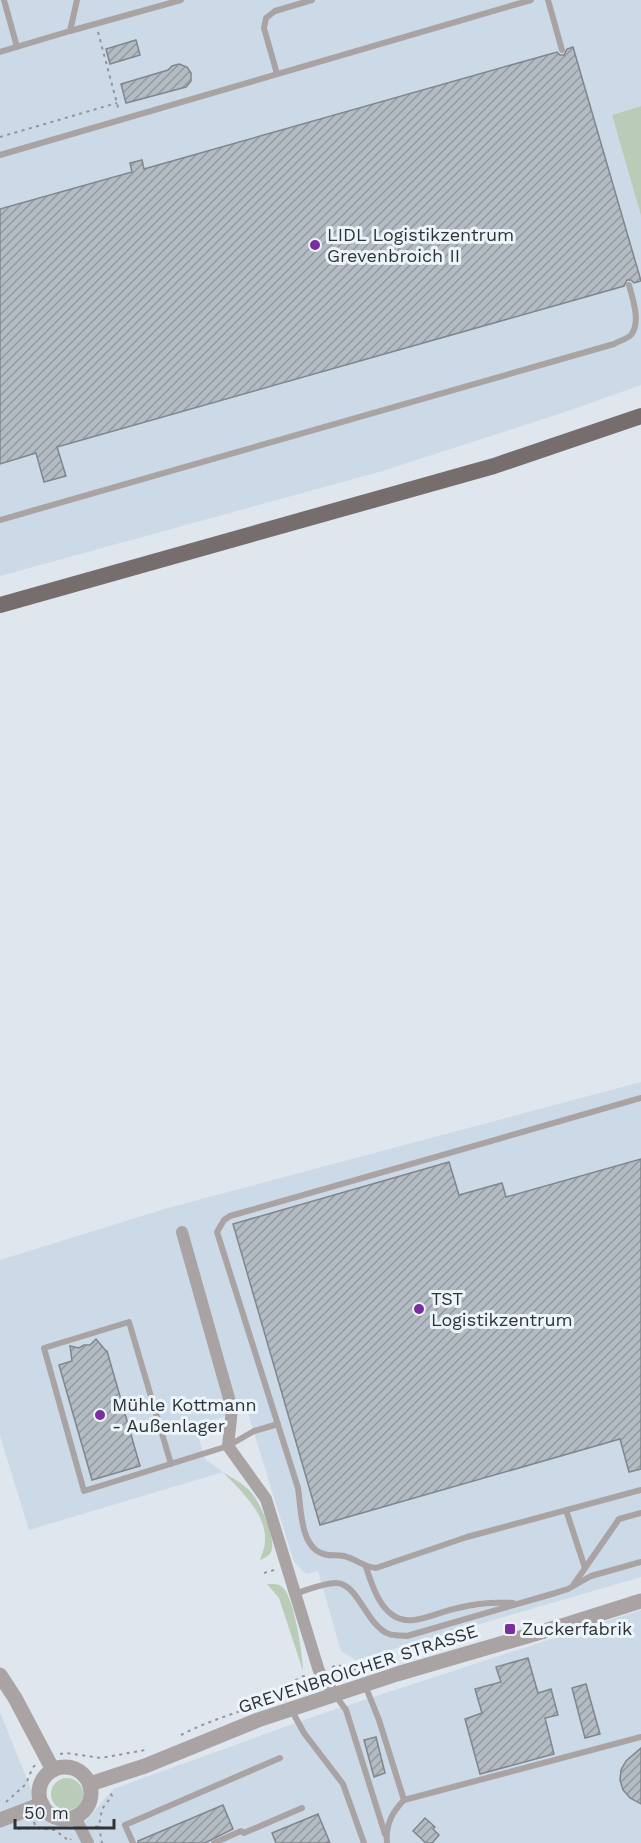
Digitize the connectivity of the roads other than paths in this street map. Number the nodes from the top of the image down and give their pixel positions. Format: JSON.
{"nodes":[{"id":1,"x":4,"y":0,"type":"edge"},
{"id":2,"x":77,"y":0,"type":"edge"},
{"id":3,"x":181,"y":0,"type":"edge"},
{"id":4,"x":312,"y":0,"type":"edge"},
{"id":5,"x":531,"y":0,"type":"edge"},
{"id":6,"x":548,"y":0,"type":"edge"},
{"id":7,"x":70,"y":31,"type":"junction"},
{"id":8,"x":16,"y":47,"type":"junction"},
{"id":9,"x":562,"y":50,"type":"dead end"},
{"id":10,"x":0,"y":52,"type":"edge"},
{"id":11,"x":278,"y":74,"type":"junction"},
{"id":12,"x":0,"y":155,"type":"edge"},
{"id":13,"x":629,"y":285,"type":"dead end"},
{"id":14,"x":641,"y":416,"type":"edge"},
{"id":15,"x":0,"y":520,"type":"edge"},
{"id":16,"x":0,"y":605,"type":"edge"},
{"id":17,"x":641,"y":1098,"type":"edge"},
{"id":18,"x":182,"y":1232,"type":"dead end"},
{"id":19,"x":278,"y":1424,"type":"junction"},
{"id":20,"x":228,"y":1446,"type":"junction"},
{"id":21,"x":171,"y":1464,"type":"junction"},
{"id":22,"x":641,"y":1490,"type":"edge"},
{"id":23,"x":566,"y":1510,"type":"junction"},
{"id":24,"x":641,"y":1513,"type":"edge"},
{"id":25,"x":641,"y":1562,"type":"edge"},
{"id":26,"x":366,"y":1567,"type":"junction"},
{"id":27,"x":585,"y":1568,"type":"junction"},
{"id":28,"x":572,"y":1587,"type":"junction"},
{"id":29,"x":297,"y":1593,"type":"junction"},
{"id":30,"x":641,"y":1601,"type":"edge"},
{"id":31,"x":520,"y":1603,"type":"junction"},
{"id":32,"x":0,"y":1675,"type":"edge"},
{"id":33,"x":365,"y":1685,"type":"junction"},
{"id":34,"x":335,"y":1695,"type":"junction"},
{"id":35,"x":291,"y":1709,"type":"junction"},
{"id":36,"x":641,"y":1737,"type":"edge"},
{"id":37,"x":280,"y":1758,"type":"dead end"},
{"id":38,"x":53,"y":1770,"type":"junction"},
{"id":39,"x":90,"y":1784,"type":"junction"},
{"id":40,"x":404,"y":1800,"type":"junction"},
{"id":41,"x":42,"y":1804,"type":"junction"},
{"id":42,"x":302,"y":1808,"type":"dead end"},
{"id":43,"x":75,"y":1817,"type":"junction"},
{"id":44,"x":0,"y":1820,"type":"edge"},
{"id":45,"x":386,"y":1840,"type":"edge"},
{"id":46,"x":88,"y":1843,"type":"edge"},
{"id":47,"x":133,"y":1843,"type":"edge"},
{"id":48,"x":214,"y":1843,"type":"edge"},
{"id":49,"x":364,"y":1843,"type":"edge"}],
"edges":[{"from":1,"to":8,"type":"lane"},
{"from":2,"to":7,"type":"lane"},
{"from":3,"to":7,"type":"lane"},
{"from":4,"to":11,"type":"lane"},
{"from":5,"to":11,"type":"lane"},
{"from":6,"to":9,"type":"lane"},
{"from":7,"to":8,"type":"lane"},
{"from":8,"to":10,"type":"lane"},
{"from":11,"to":12,"type":"lane"},
{"from":13,"to":15,"type":"lane"},
{"from":14,"to":16,"type":"main road"},
{"from":17,"to":19,"type":"lane"},
{"from":18,"to":20,"type":"street"},
{"from":19,"to":20,"type":"lane"},
{"from":19,"to":26,"type":"lane"},
{"from":20,"to":21,"type":"lane"},
{"from":20,"to":29,"type":"street"},
{"from":21,"to":21,"type":"lane"},
{"from":22,"to":23,"type":"lane"},
{"from":23,"to":26,"type":"lane"},
{"from":23,"to":27,"type":"lane"},
{"from":24,"to":27,"type":"lane"},
{"from":25,"to":28,"type":"lane"},
{"from":26,"to":31,"type":"lane"},
{"from":27,"to":28,"type":"lane"},
{"from":28,"to":31,"type":"lane"},
{"from":29,"to":31,"type":"lane"},
{"from":29,"to":34,"type":"street"},
{"from":30,"to":33,"type":"street","name":"GREVENBROICHER STRASSE"},
{"from":32,"to":38,"type":"street"},
{"from":33,"to":34,"type":"street","name":"GREVENBROICHER STRASSE"},
{"from":33,"to":40,"type":"lane"},
{"from":34,"to":35,"type":"street","name":"GREVENBROICHER STRASSE"},
{"from":34,"to":45,"type":"lane"},
{"from":35,"to":39,"type":"street","name":"GREVENBROICHER STRASSE"},
{"from":35,"to":49,"type":"lane"},
{"from":36,"to":40,"type":"lane"},
{"from":37,"to":47,"type":"lane"},
{"from":38,"to":39,"type":"street"},
{"from":38,"to":41,"type":"street"},
{"from":39,"to":43,"type":"street"},
{"from":40,"to":45,"type":"lane"},
{"from":41,"to":43,"type":"street"},
{"from":41,"to":44,"type":"street"},
{"from":42,"to":48,"type":"lane"},
{"from":43,"to":46,"type":"street"}]}
